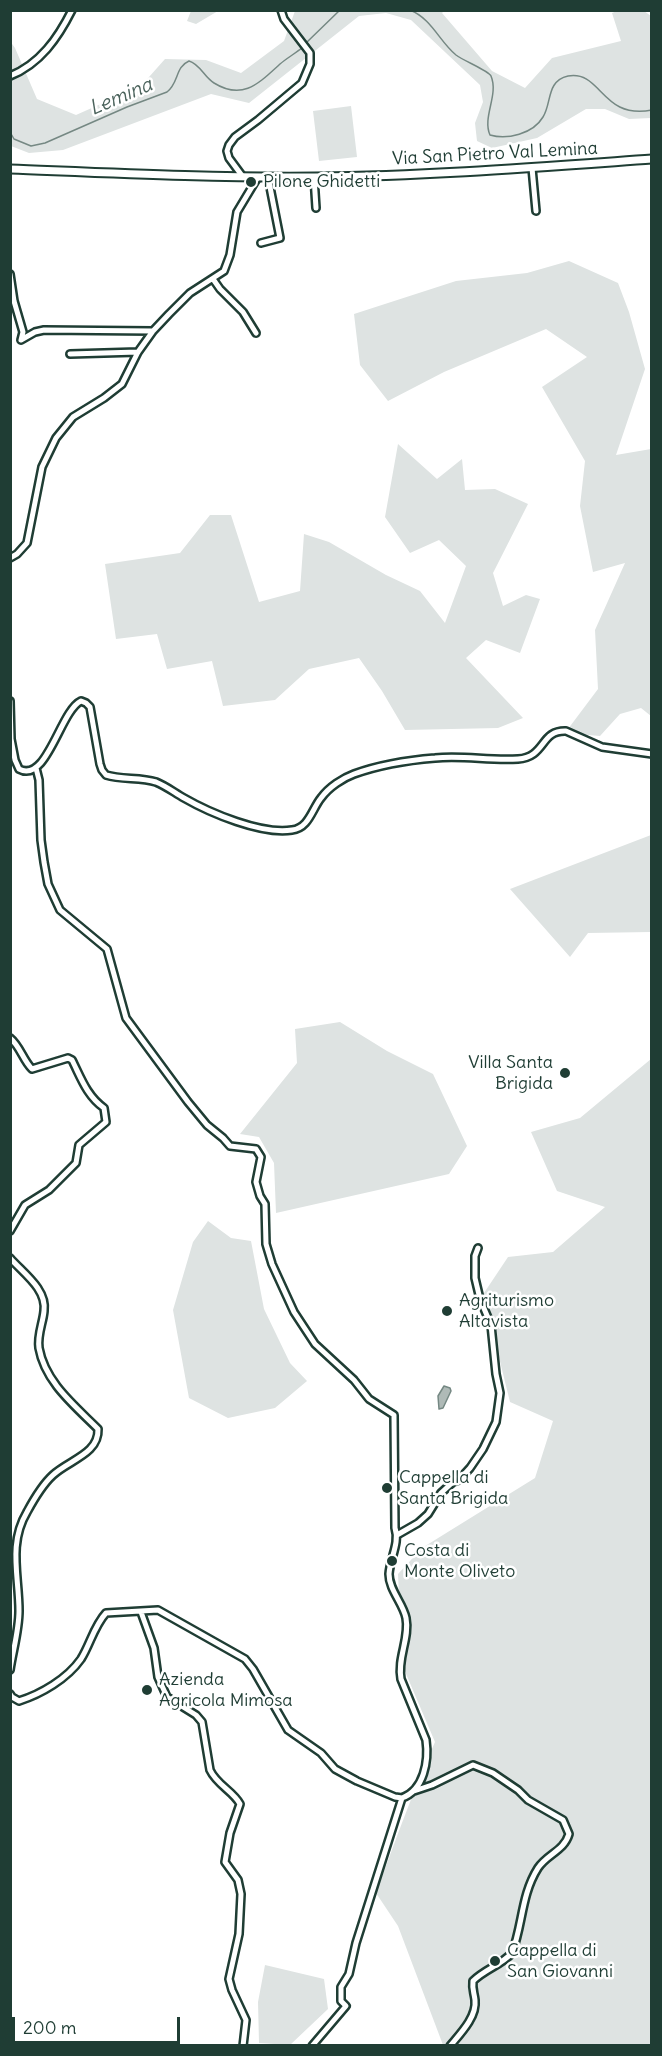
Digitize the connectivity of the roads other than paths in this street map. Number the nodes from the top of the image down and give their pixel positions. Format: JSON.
{"nodes":[{"id":1,"x":72,"y":10,"type":"edge"},
{"id":2,"x":281,"y":10,"type":"edge"},
{"id":3,"x":11,"y":76,"type":"edge"},
{"id":4,"x":651,"y":159,"type":"edge"},
{"id":5,"x":532,"y":168,"type":"junction"},
{"id":6,"x":10,"y":169,"type":"edge"},
{"id":7,"x":243,"y":177,"type":"junction"},
{"id":8,"x":258,"y":177,"type":"junction"},
{"id":9,"x":268,"y":177,"type":"junction"},
{"id":10,"x":314,"y":177,"type":"junction"},
{"id":11,"x":316,"y":208,"type":"dead end"},
{"id":12,"x":536,"y":211,"type":"dead end"},
{"id":13,"x":261,"y":243,"type":"dead end"},
{"id":14,"x":10,"y":274,"type":"edge"},
{"id":15,"x":213,"y":279,"type":"junction"},
{"id":16,"x":153,"y":331,"type":"junction"},
{"id":17,"x":256,"y":333,"type":"dead end"},
{"id":18,"x":138,"y":352,"type":"junction"},
{"id":19,"x":70,"y":354,"type":"dead end"},
{"id":20,"x":10,"y":558,"type":"edge"},
{"id":21,"x":10,"y":701,"type":"edge"},
{"id":22,"x":651,"y":754,"type":"edge"},
{"id":23,"x":36,"y":768,"type":"junction"},
{"id":24,"x":10,"y":1038,"type":"edge"},
{"id":25,"x":10,"y":1231,"type":"edge"},
{"id":26,"x":478,"y":1248,"type":"dead end"},
{"id":27,"x":10,"y":1258,"type":"edge"},
{"id":28,"x":398,"y":1535,"type":"junction"},
{"id":29,"x":141,"y":1612,"type":"junction"},
{"id":30,"x":10,"y":1670,"type":"edge"},
{"id":31,"x":10,"y":1694,"type":"edge"},
{"id":32,"x":413,"y":1791,"type":"junction"},
{"id":33,"x":402,"y":1798,"type":"junction"},
{"id":34,"x":243,"y":2046,"type":"edge"},
{"id":35,"x":312,"y":2046,"type":"edge"},
{"id":36,"x":450,"y":2046,"type":"edge"}],
"edges":[{"from":1,"to":3,"type":"street"},
{"from":2,"to":7,"type":"street"},
{"from":4,"to":5,"type":"street","name":"Via San Pietro Val Lemina"},
{"from":5,"to":10,"type":"street","name":"Via San Pietro Val Lemina"},
{"from":5,"to":12,"type":"street"},
{"from":6,"to":7,"type":"street","name":"Via San Pietro Val Lemina"},
{"from":7,"to":8,"type":"street","name":"Via San Pietro Val Lemina"},
{"from":8,"to":9,"type":"street","name":"Via San Pietro Val Lemina"},
{"from":8,"to":15,"type":"street"},
{"from":9,"to":10,"type":"street","name":"Via San Pietro Val Lemina"},
{"from":9,"to":13,"type":"street"},
{"from":10,"to":11,"type":"street"},
{"from":14,"to":16,"type":"street"},
{"from":15,"to":16,"type":"street"},
{"from":15,"to":17,"type":"street"},
{"from":16,"to":18,"type":"street"},
{"from":18,"to":19,"type":"street"},
{"from":18,"to":20,"type":"street"},
{"from":21,"to":23,"type":"street"},
{"from":22,"to":23,"type":"street"},
{"from":23,"to":28,"type":"street"},
{"from":24,"to":25,"type":"street"},
{"from":26,"to":28,"type":"street"},
{"from":27,"to":30,"type":"street"},
{"from":28,"to":32,"type":"street"},
{"from":29,"to":31,"type":"street"},
{"from":29,"to":33,"type":"street"},
{"from":29,"to":34,"type":"street"},
{"from":32,"to":33,"type":"street"},
{"from":32,"to":36,"type":"street"},
{"from":33,"to":35,"type":"street"}]}
